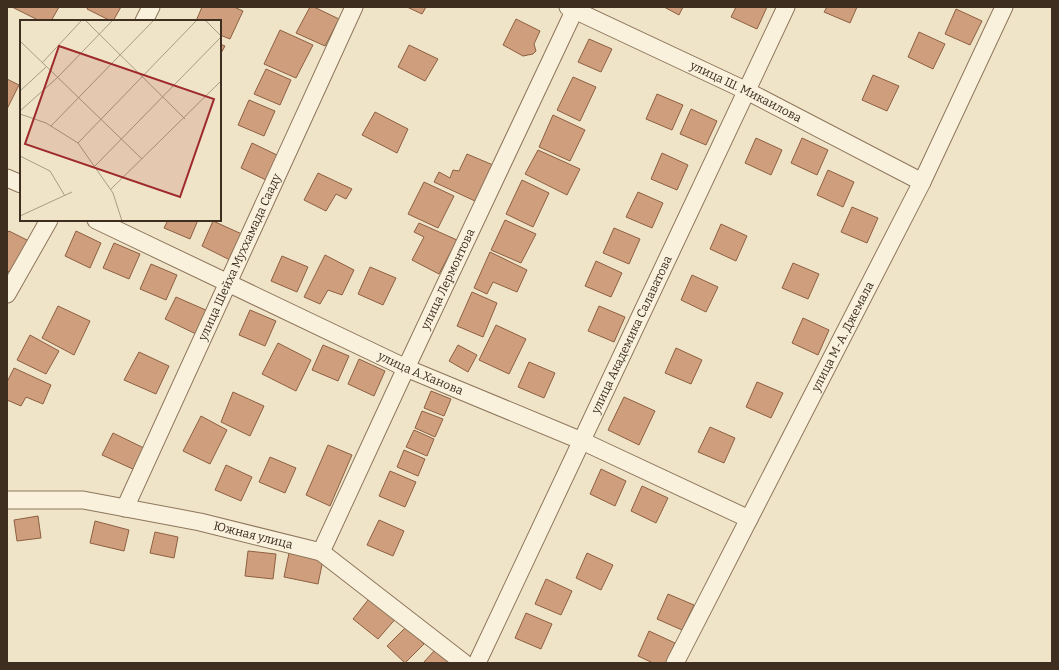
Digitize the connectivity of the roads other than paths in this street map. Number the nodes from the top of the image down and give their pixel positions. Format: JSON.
{"nodes":[{"id":1,"x":150,"y":7,"type":"edge"},
{"id":2,"x":354,"y":7,"type":"edge"},
{"id":3,"x":786,"y":7,"type":"edge"},
{"id":4,"x":1004,"y":7,"type":"edge"},
{"id":5,"x":573,"y":8,"type":"edge"},
{"id":6,"x":144,"y":20,"type":"edge"},
{"id":7,"x":747,"y":91,"type":"junction"},
{"id":8,"x":7,"y":178,"type":"edge"},
{"id":9,"x":922,"y":182,"type":"junction"},
{"id":10,"x":20,"y":184,"type":"edge"},
{"id":11,"x":49,"y":221,"type":"edge"},
{"id":12,"x":98,"y":221,"type":"edge"},
{"id":13,"x":227,"y":283,"type":"junction"},
{"id":14,"x":7,"y":294,"type":"edge"},
{"id":15,"x":406,"y":368,"type":"junction"},
{"id":16,"x":582,"y":441,"type":"junction"},
{"id":17,"x":7,"y":500,"type":"edge"},
{"id":18,"x":125,"y":508,"type":"junction"},
{"id":19,"x":749,"y":519,"type":"junction"},
{"id":20,"x":322,"y":552,"type":"junction"},
{"id":21,"x":464,"y":663,"type":"edge"},
{"id":22,"x":477,"y":663,"type":"edge"},
{"id":23,"x":675,"y":663,"type":"edge"}],
"edges":[{"from":1,"to":6,"type":"street"},
{"from":2,"to":13,"type":"street","name":"улица Шейха Муххамада Сааду"},
{"from":3,"to":7,"type":"street","name":"улица Академика Салаватова"},
{"from":4,"to":9,"type":"street","name":"улица М-А. Джемала"},
{"from":5,"to":7,"type":"street","name":"улица Ш. Микаилова"},
{"from":5,"to":15,"type":"street","name":"улица Лермонтова"},
{"from":7,"to":9,"type":"street","name":"улица Ш. Микаилова"},
{"from":7,"to":16,"type":"street","name":"улица Академика Салаватова"},
{"from":8,"to":10,"type":"street"},
{"from":9,"to":19,"type":"street","name":"улица М-А. Джемала"},
{"from":11,"to":14,"type":"street"},
{"from":12,"to":13,"type":"street","name":"улица А.Ханова"},
{"from":13,"to":15,"type":"street","name":"улица А.Ханова"},
{"from":13,"to":18,"type":"street","name":"улица Шейха Муххамада Сааду"},
{"from":15,"to":16,"type":"street","name":"улица А.Ханова"},
{"from":15,"to":20,"type":"street","name":"улица Лермонтова"},
{"from":16,"to":19,"type":"street","name":"улица А.Ханова"},
{"from":16,"to":22,"type":"street","name":"улица Академика Салаватова"},
{"from":17,"to":18,"type":"street","name":"Южная улица"},
{"from":18,"to":20,"type":"street","name":"Южная улица"},
{"from":19,"to":23,"type":"street","name":"улица М-А. Джемала"},
{"from":20,"to":21,"type":"street","name":"Южная улица"}]}
